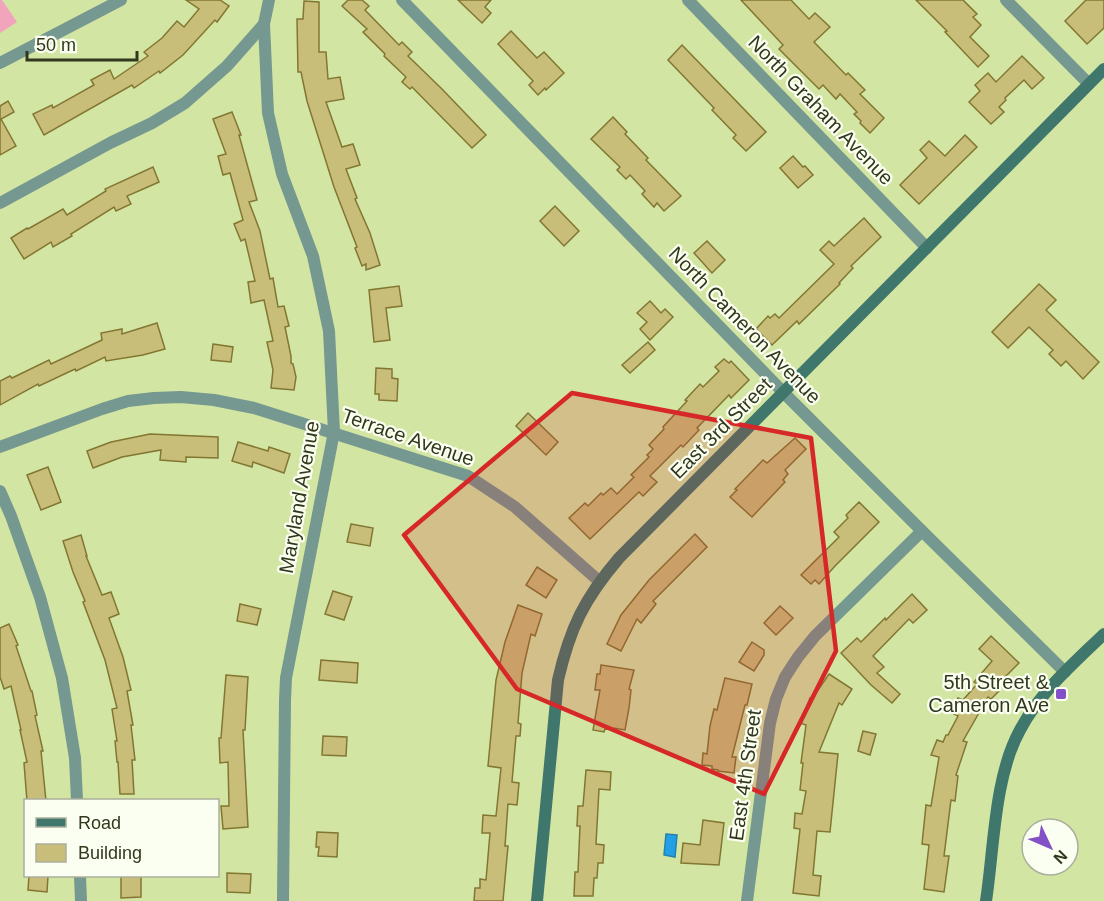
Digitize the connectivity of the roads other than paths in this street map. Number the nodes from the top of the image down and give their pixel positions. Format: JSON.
{"nodes":[{"id":1,"x":121,"y":0,"type":"edge"},
{"id":2,"x":269,"y":0,"type":"edge"},
{"id":3,"x":402,"y":0,"type":"edge"},
{"id":4,"x":687,"y":0,"type":"edge"},
{"id":5,"x":1006,"y":0,"type":"edge"},
{"id":6,"x":264,"y":24,"type":"junction"},
{"id":7,"x":0,"y":63,"type":"edge"},
{"id":8,"x":1104,"y":69,"type":"edge"},
{"id":9,"x":1089,"y":84,"type":"junction"},
{"id":10,"x":0,"y":203,"type":"edge"},
{"id":11,"x":927,"y":248,"type":"junction"},
{"id":12,"x":783,"y":392,"type":"junction"},
{"id":13,"x":334,"y":432,"type":"junction"},
{"id":14,"x":0,"y":447,"type":"edge"},
{"id":15,"x":0,"y":492,"type":"edge"},
{"id":16,"x":922,"y":531,"type":"junction"},
{"id":17,"x":599,"y":581,"type":"junction"},
{"id":18,"x":1104,"y":634,"type":"edge"},
{"id":19,"x":1065,"y":672,"type":"junction"},
{"id":20,"x":77,"y":799,"type":"edge"},
{"id":21,"x":80,"y":877,"type":"edge"},
{"id":22,"x":81,"y":901,"type":"edge"},
{"id":23,"x":283,"y":901,"type":"edge"},
{"id":24,"x":537,"y":901,"type":"edge"},
{"id":25,"x":747,"y":901,"type":"edge"},
{"id":26,"x":987,"y":901,"type":"edge"}],
"edges":[{"from":1,"to":7,"type":"street"},
{"from":2,"to":6,"type":"street","name":"Maryland Avenue"},
{"from":3,"to":12,"type":"street","name":"North Cameron Avenue"},
{"from":4,"to":11,"type":"street","name":"North Graham Avenue"},
{"from":5,"to":9,"type":"street"},
{"from":6,"to":10,"type":"street"},
{"from":6,"to":13,"type":"street","name":"Maryland Avenue"},
{"from":8,"to":9,"type":"street","name":"East 3rd Street"},
{"from":9,"to":11,"type":"street","name":"East 3rd Street"},
{"from":11,"to":12,"type":"street","name":"East 3rd Street"},
{"from":12,"to":16,"type":"street","name":"North Cameron Avenue"},
{"from":12,"to":17,"type":"street","name":"East 3rd Street"},
{"from":13,"to":14,"type":"street","name":"Terrace Avenue"},
{"from":13,"to":17,"type":"street","name":"Terrace Avenue"},
{"from":13,"to":23,"type":"street","name":"Maryland Avenue"},
{"from":15,"to":20,"type":"street"},
{"from":16,"to":19,"type":"street","name":"North Cameron Avenue"},
{"from":16,"to":25,"type":"street","name":"East 4th Street"},
{"from":17,"to":24,"type":"street","name":"East 3rd Street"},
{"from":18,"to":19,"type":"street"},
{"from":19,"to":26,"type":"street"},
{"from":21,"to":22,"type":"street"}]}
